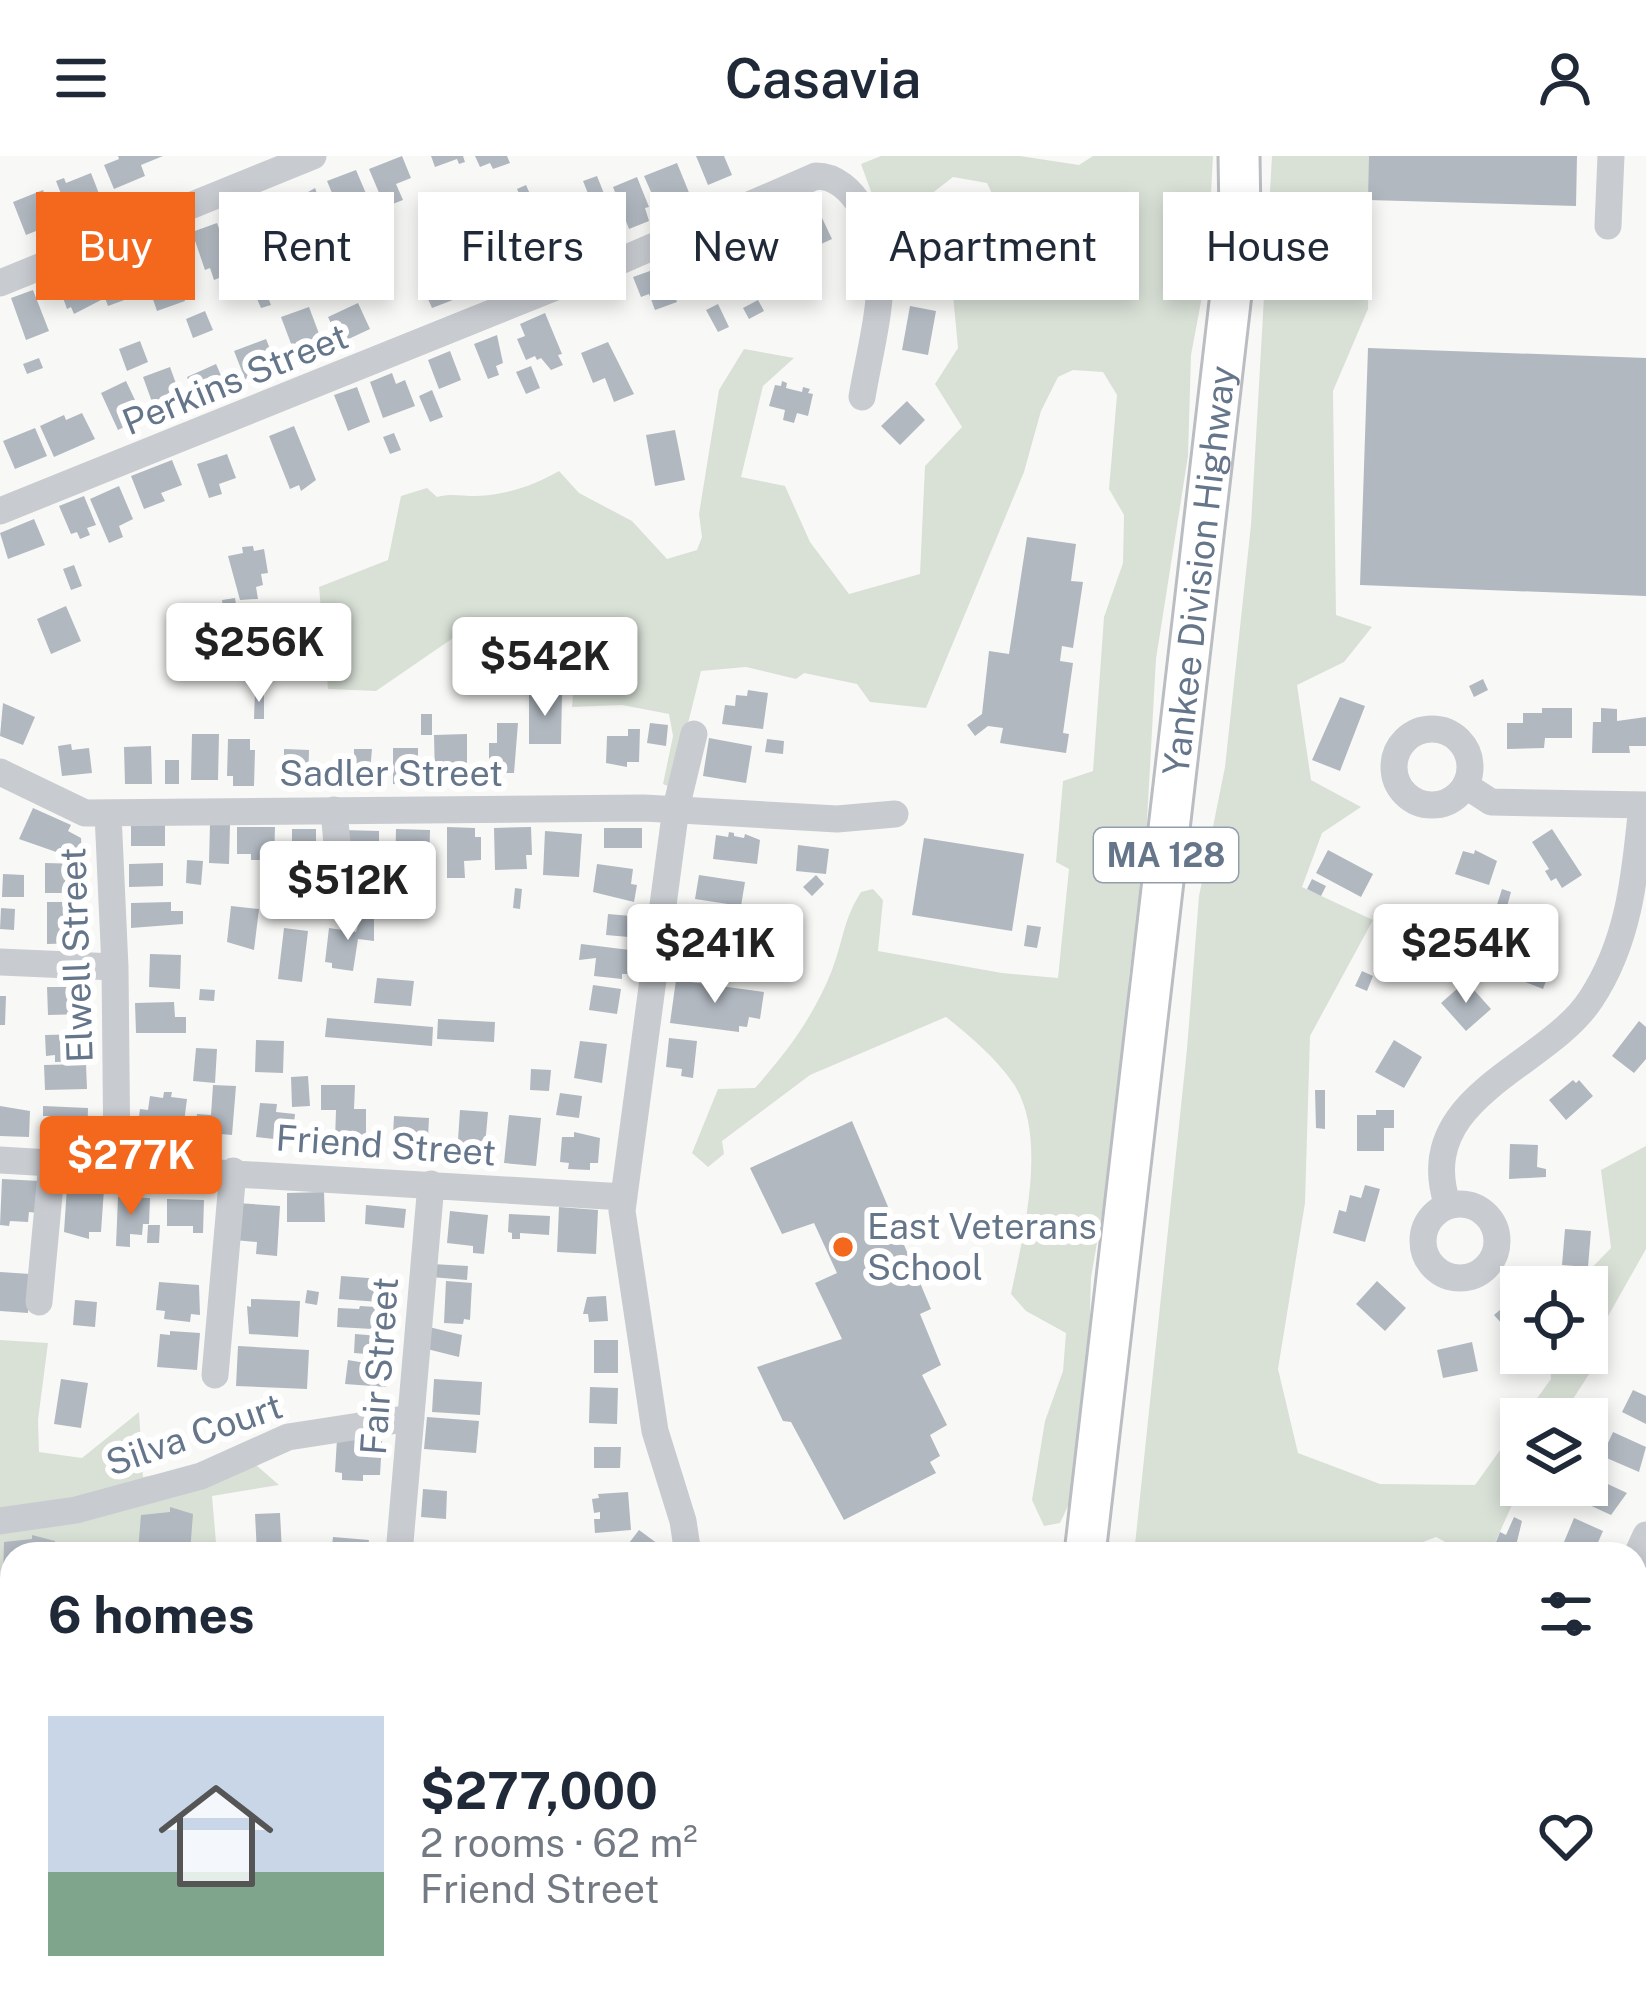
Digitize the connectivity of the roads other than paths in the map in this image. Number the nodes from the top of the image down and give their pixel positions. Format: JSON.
{"nodes":[{"id":1,"x":313,"y":156,"type":"edge"},
{"id":2,"x":1240,"y":156,"type":"edge"},
{"id":3,"x":1611,"y":156,"type":"edge"},
{"id":4,"x":1608,"y":226,"type":"dead end"},
{"id":5,"x":0,"y":283,"type":"edge"},
{"id":6,"x":862,"y":397,"type":"dead end"},
{"id":7,"x":0,"y":511,"type":"edge"},
{"id":8,"x":694,"y":734,"type":"dead end"},
{"id":9,"x":0,"y":772,"type":"edge"},
{"id":10,"x":1468,"y":787,"type":"dead end"},
{"id":11,"x":1644,"y":805,"type":"edge"},
{"id":12,"x":676,"y":808,"type":"junction"},
{"id":13,"x":334,"y":810,"type":"junction"},
{"id":14,"x":108,"y":814,"type":"junction"},
{"id":15,"x":895,"y":814,"type":"dead end"},
{"id":16,"x":338,"y":855,"type":"dead end"},
{"id":17,"x":0,"y":962,"type":"edge"},
{"id":18,"x":115,"y":967,"type":"junction"},
{"id":19,"x":0,"y":1160,"type":"edge"},
{"id":20,"x":52,"y":1163,"type":"junction"},
{"id":21,"x":117,"y":1166,"type":"junction"},
{"id":22,"x":233,"y":1172,"type":"junction"},
{"id":23,"x":430,"y":1184,"type":"junction"},
{"id":24,"x":624,"y":1197,"type":"junction"},
{"id":25,"x":1447,"y":1203,"type":"dead end"},
{"id":26,"x":39,"y":1302,"type":"dead end"},
{"id":27,"x":215,"y":1375,"type":"dead end"},
{"id":28,"x":411,"y":1418,"type":"junction"},
{"id":29,"x":0,"y":1521,"type":"edge"},
{"id":30,"x":400,"y":1542,"type":"edge"},
{"id":31,"x":686,"y":1542,"type":"edge"},
{"id":32,"x":1086,"y":1542,"type":"edge"}],
"edges":[{"from":1,"to":5,"type":"street"},
{"from":2,"to":32,"type":"highway","name":"Yankee Division Highway","number":"MA 128"},
{"from":3,"to":4,"type":"street"},
{"from":6,"to":7,"type":"street","name":"Perkins Street"},
{"from":8,"to":12,"type":"street"},
{"from":9,"to":14,"type":"street","name":"Sadler Street"},
{"from":10,"to":11,"type":"street"},
{"from":11,"to":25,"type":"street"},
{"from":12,"to":13,"type":"street","name":"Sadler Street"},
{"from":12,"to":15,"type":"street","name":"Sadler Street"},
{"from":12,"to":24,"type":"street"},
{"from":13,"to":14,"type":"street","name":"Sadler Street"},
{"from":13,"to":16,"type":"street"},
{"from":14,"to":18,"type":"street","name":"Elwell Street"},
{"from":17,"to":18,"type":"street"},
{"from":18,"to":21,"type":"street","name":"Elwell Street"},
{"from":19,"to":20,"type":"street","name":"Friend Street"},
{"from":20,"to":21,"type":"street","name":"Friend Street"},
{"from":20,"to":26,"type":"street"},
{"from":21,"to":22,"type":"street","name":"Friend Street"},
{"from":22,"to":23,"type":"street","name":"Friend Street"},
{"from":22,"to":27,"type":"street"},
{"from":23,"to":24,"type":"street","name":"Friend Street"},
{"from":23,"to":28,"type":"street","name":"Fair Street"},
{"from":24,"to":31,"type":"street"},
{"from":28,"to":29,"type":"street","name":"Silva Court"},
{"from":28,"to":30,"type":"street","name":"Fair Street"}]}
